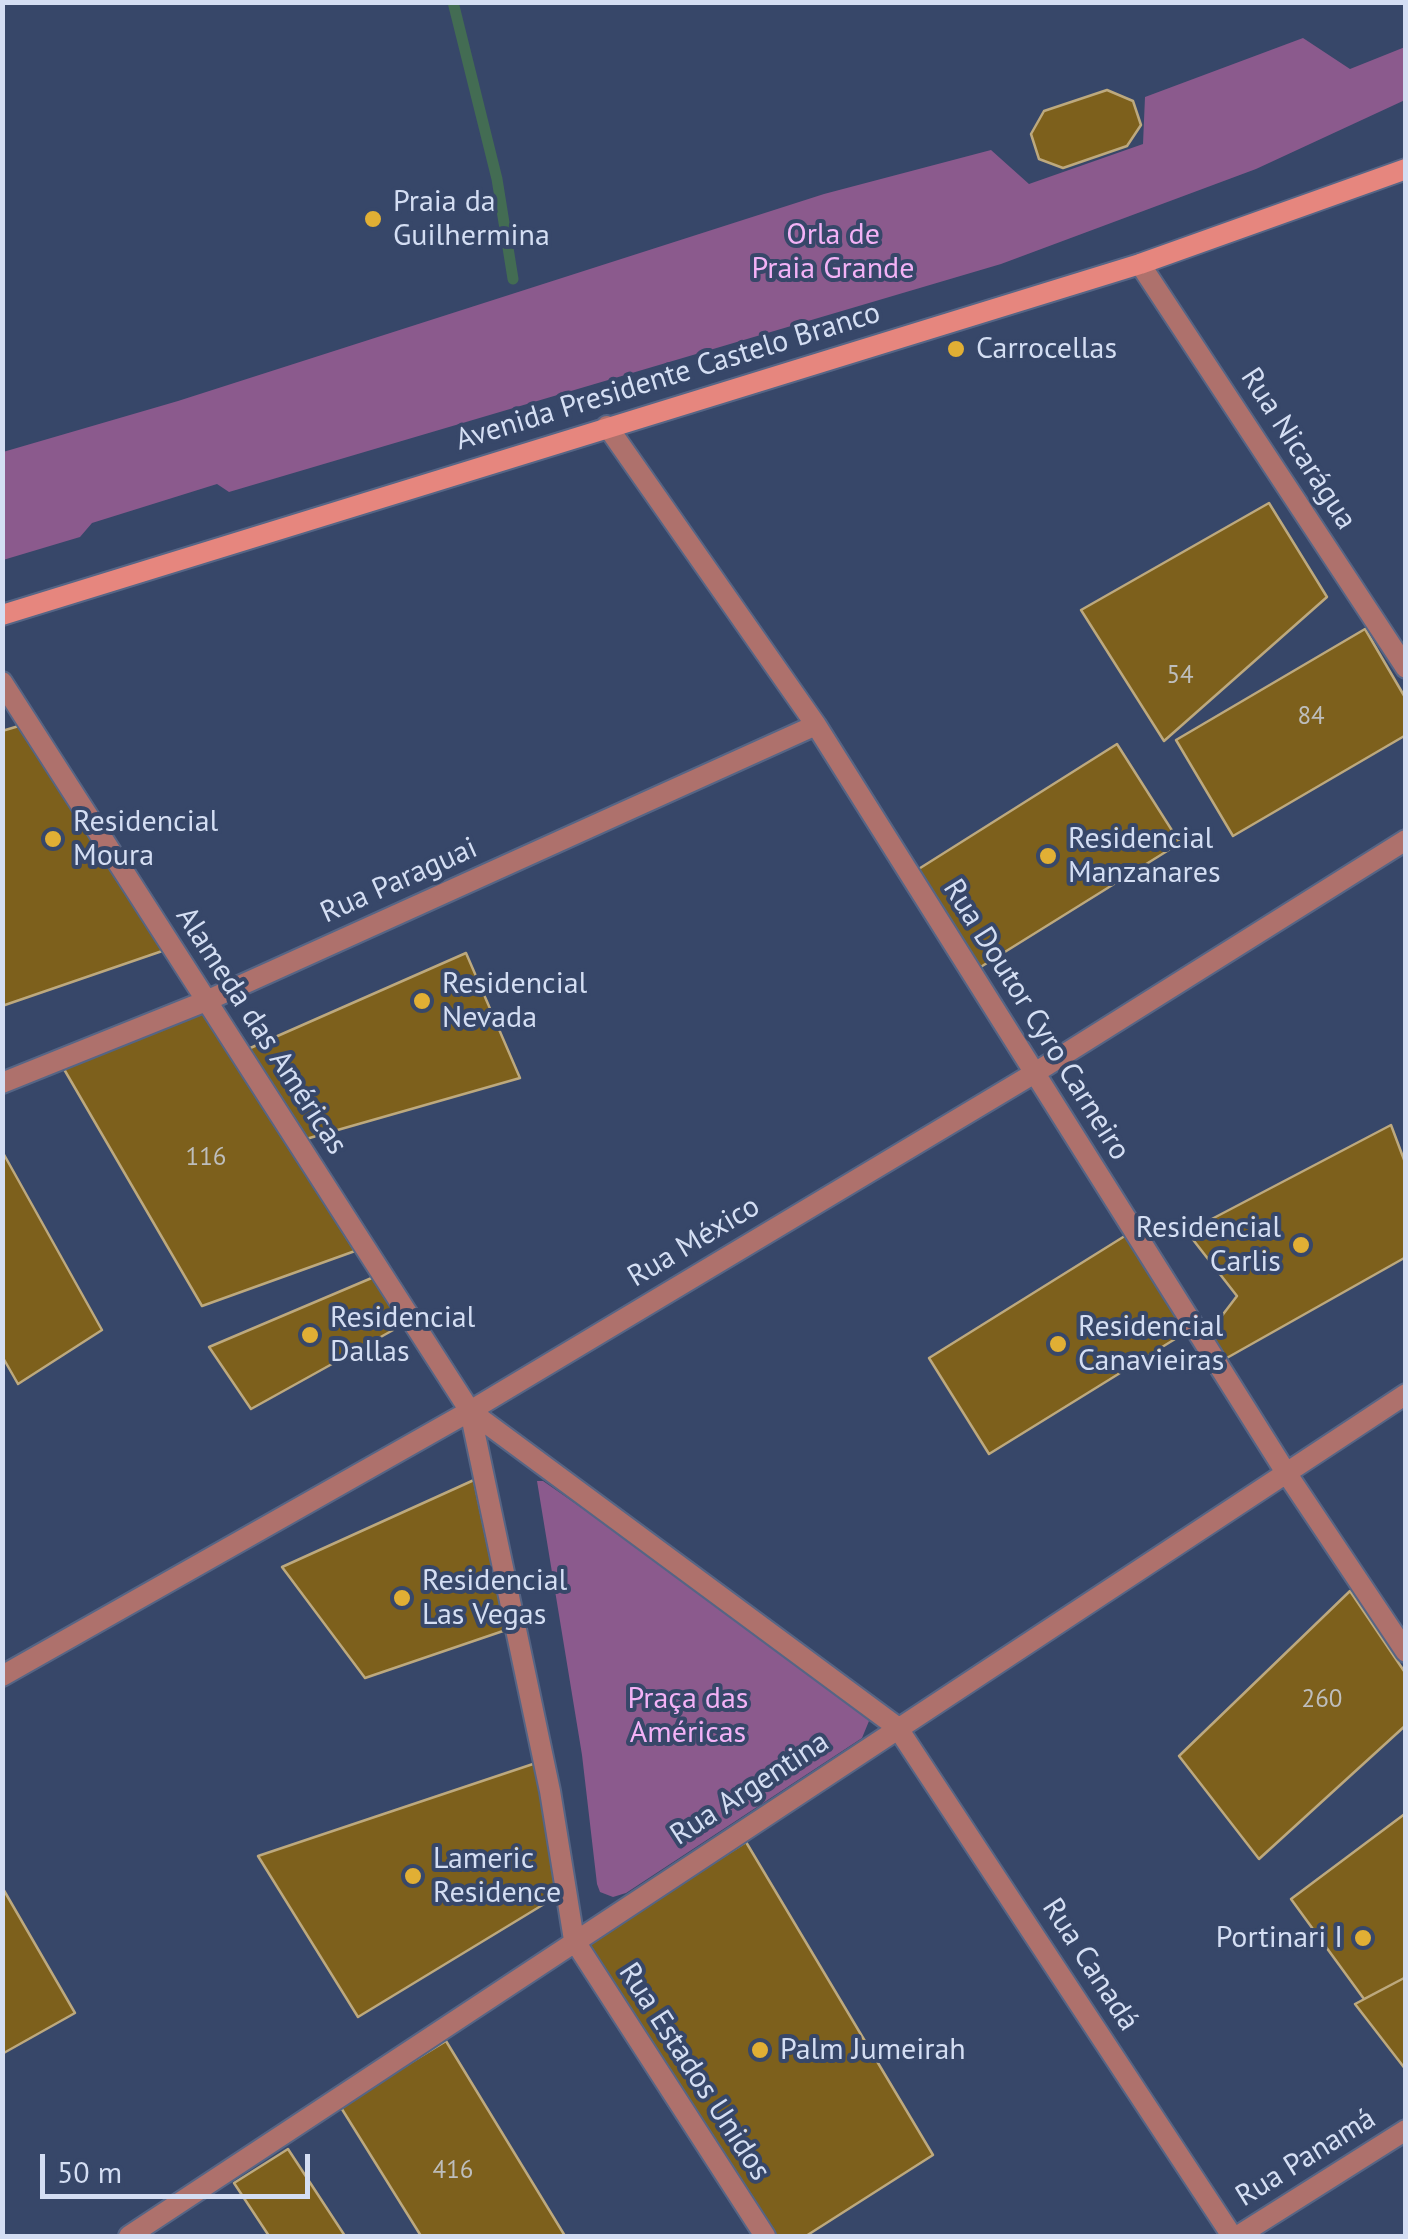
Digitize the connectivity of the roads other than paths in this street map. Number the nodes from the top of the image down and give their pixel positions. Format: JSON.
{"nodes":[{"id":1,"x":1406,"y":169,"type":"edge"},
{"id":2,"x":1140,"y":264,"type":"junction"},
{"id":3,"x":607,"y":426,"type":"junction"},
{"id":4,"x":2,"y":615,"type":"edge"},
{"id":5,"x":1406,"y":668,"type":"edge"},
{"id":6,"x":2,"y":682,"type":"edge"},
{"id":7,"x":816,"y":725,"type":"junction"},
{"id":8,"x":1406,"y":840,"type":"edge"},
{"id":9,"x":206,"y":1001,"type":"junction"},
{"id":10,"x":1034,"y":1074,"type":"junction"},
{"id":11,"x":2,"y":1083,"type":"edge"},
{"id":12,"x":1406,"y":1394,"type":"edge"},
{"id":13,"x":470,"y":1411,"type":"junction"},
{"id":14,"x":1285,"y":1470,"type":"junction"},
{"id":15,"x":1406,"y":1652,"type":"edge"},
{"id":16,"x":2,"y":1676,"type":"edge"},
{"id":17,"x":897,"y":1727,"type":"junction"},
{"id":18,"x":574,"y":1940,"type":"junction"},
{"id":19,"x":1406,"y":2130,"type":"edge"},
{"id":20,"x":129,"y":2236,"type":"edge"},
{"id":21,"x":765,"y":2236,"type":"edge"},
{"id":22,"x":1235,"y":2236,"type":"edge"}],
"edges":[{"from":1,"to":2,"type":"main road","name":"Avenida Presidente Castelo Branco"},
{"from":2,"to":3,"type":"main road","name":"Avenida Presidente Castelo Branco"},
{"from":2,"to":5,"type":"street","name":"Rua Nicarágua"},
{"from":3,"to":4,"type":"main road","name":"Avenida Presidente Castelo Branco"},
{"from":3,"to":7,"type":"street","name":"Rua Doutor Cyro Carneiro"},
{"from":6,"to":9,"type":"street","name":"Alameda das Américas"},
{"from":7,"to":9,"type":"street","name":"Rua Paraguai"},
{"from":7,"to":10,"type":"street","name":"Rua Doutor Cyro Carneiro"},
{"from":8,"to":10,"type":"street","name":"Rua México"},
{"from":9,"to":11,"type":"street","name":"Rua Paraguai"},
{"from":9,"to":13,"type":"street","name":"Alameda das Américas"},
{"from":10,"to":13,"type":"street","name":"Rua México"},
{"from":10,"to":14,"type":"street","name":"Rua Doutor Cyro Carneiro"},
{"from":12,"to":14,"type":"street","name":"Rua Argentina"},
{"from":13,"to":16,"type":"street","name":"Rua México"},
{"from":13,"to":17,"type":"street"},
{"from":13,"to":18,"type":"street"},
{"from":14,"to":15,"type":"street","name":"Rua Doutor Cyro Carneiro"},
{"from":14,"to":17,"type":"street","name":"Rua Argentina"},
{"from":17,"to":18,"type":"street","name":"Rua Argentina"},
{"from":17,"to":22,"type":"street","name":"Rua Canadá"},
{"from":18,"to":20,"type":"street","name":"Rua Argentina"},
{"from":18,"to":21,"type":"street","name":"Rua Estados Unidos"},
{"from":19,"to":22,"type":"street","name":"Rua Panamá"}]}
